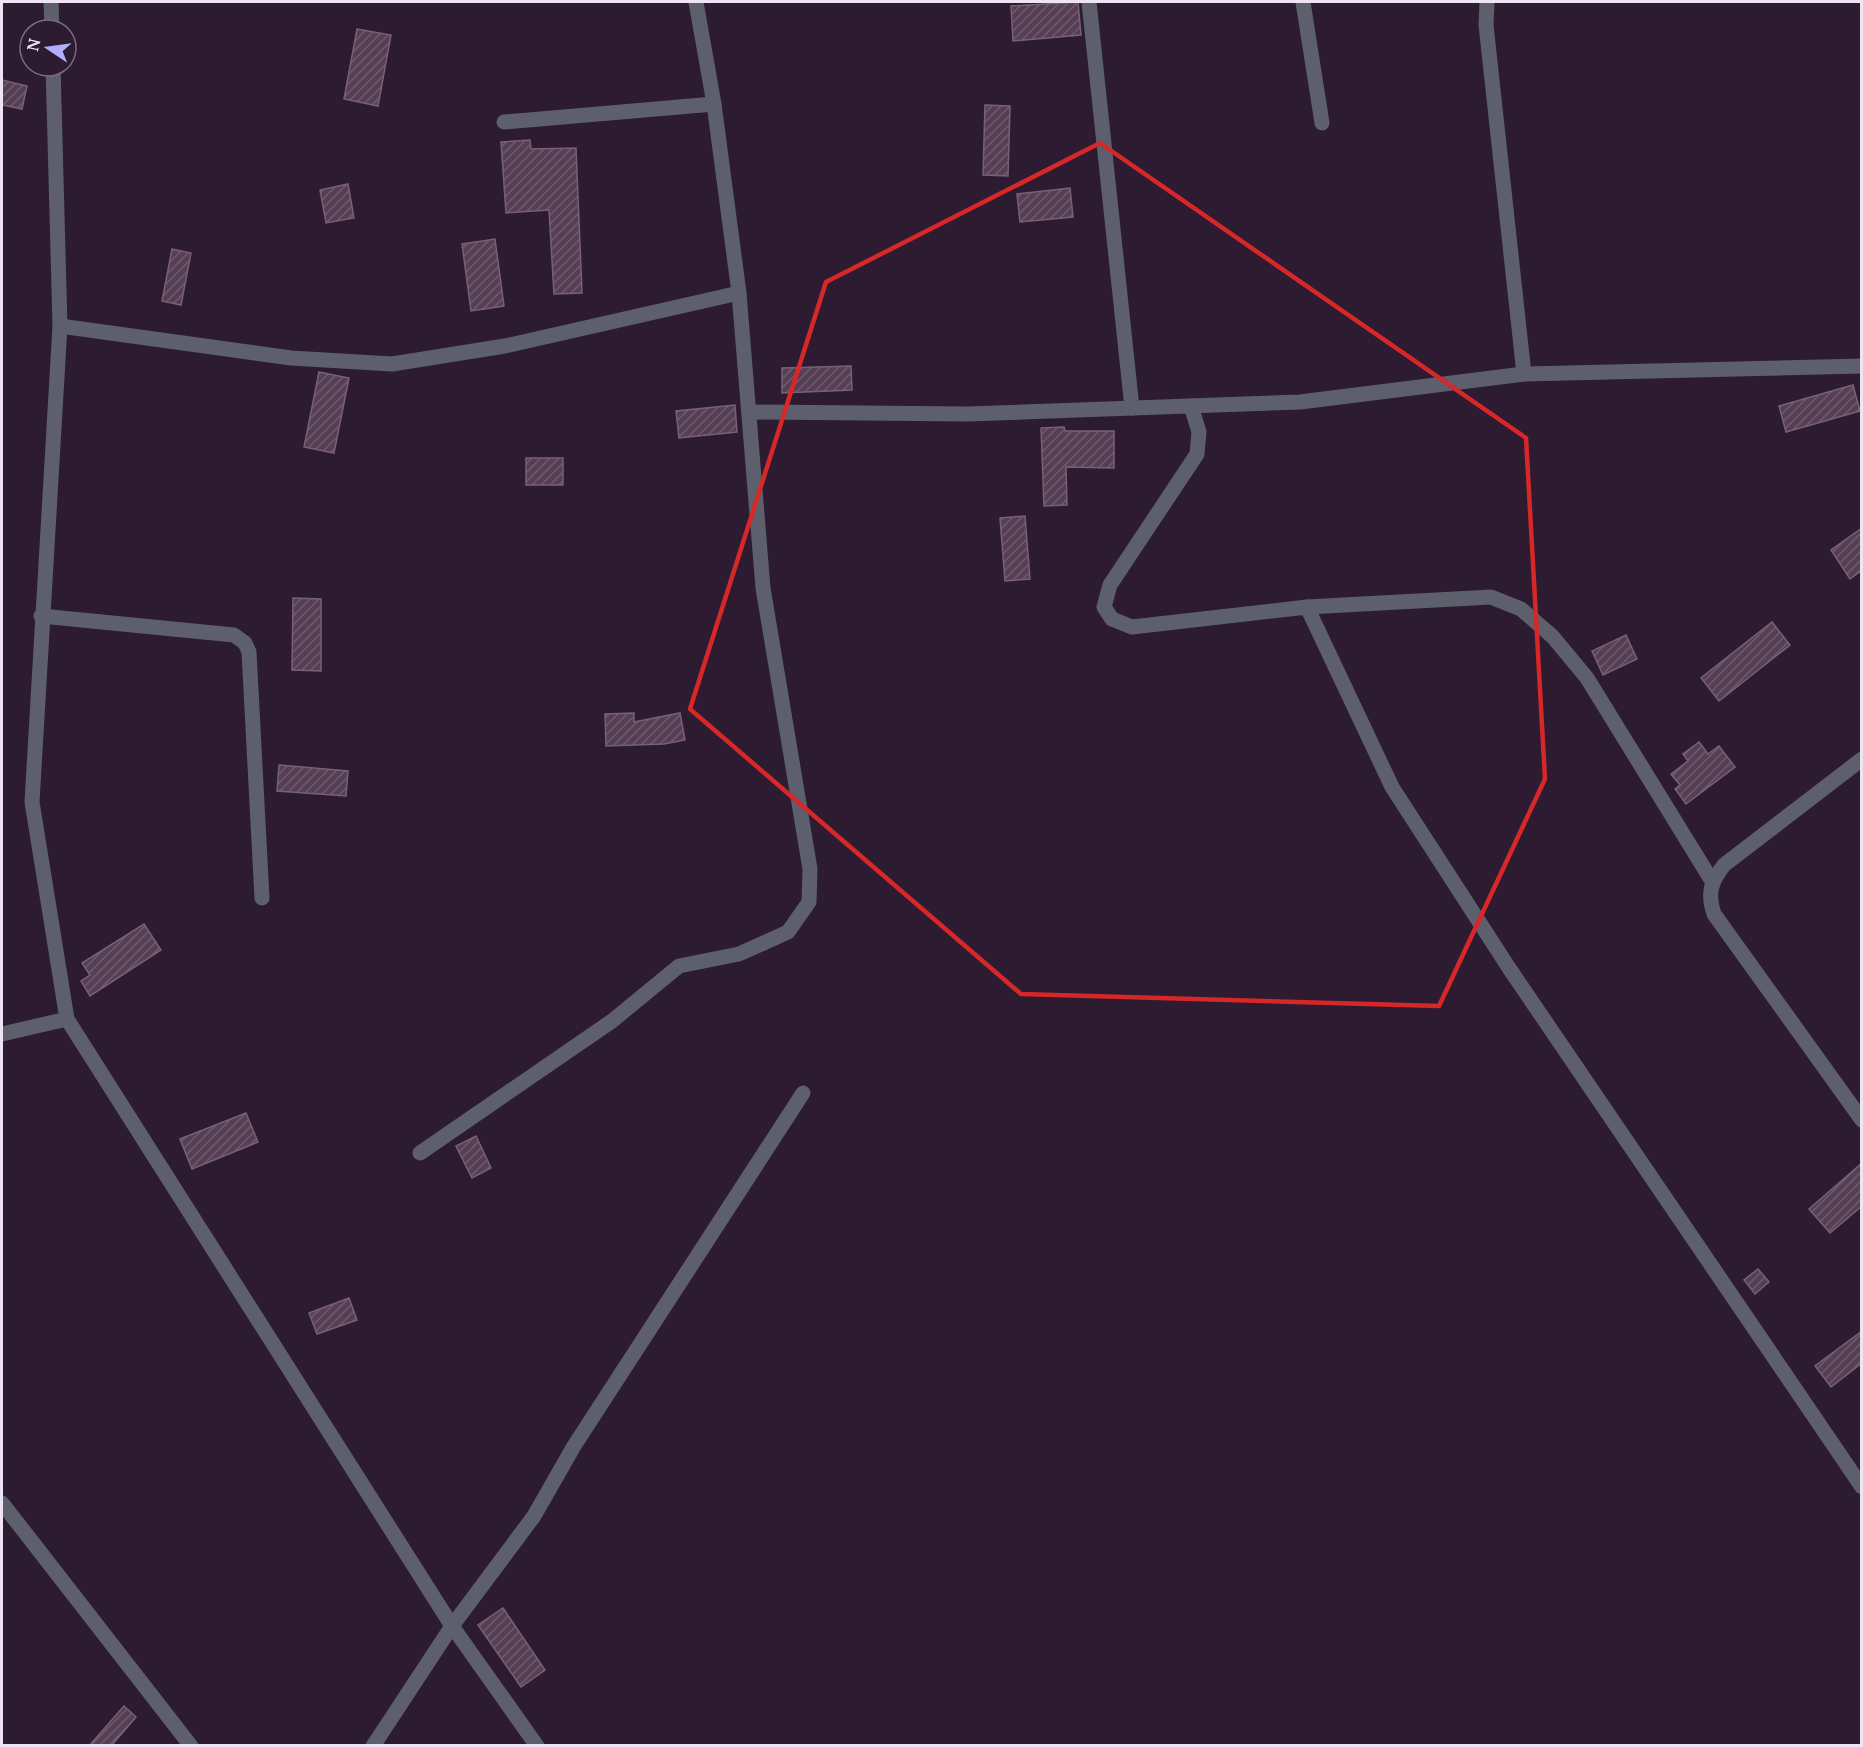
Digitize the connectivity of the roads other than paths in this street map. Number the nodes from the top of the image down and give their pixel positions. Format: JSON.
{"nodes":[{"id":1,"x":51,"y":2,"type":"edge"},
{"id":2,"x":696,"y":2,"type":"edge"},
{"id":3,"x":1089,"y":2,"type":"edge"},
{"id":4,"x":1303,"y":2,"type":"edge"},
{"id":5,"x":1487,"y":2,"type":"edge"},
{"id":6,"x":52,"y":18,"type":"edge"},
{"id":7,"x":53,"y":78,"type":"edge"},
{"id":8,"x":714,"y":104,"type":"junction"},
{"id":9,"x":504,"y":122,"type":"dead end"},
{"id":10,"x":1322,"y":123,"type":"dead end"},
{"id":11,"x":739,"y":293,"type":"junction"},
{"id":12,"x":60,"y":326,"type":"junction"},
{"id":13,"x":1862,"y":366,"type":"edge"},
{"id":14,"x":1524,"y":374,"type":"junction"},
{"id":15,"x":1191,"y":406,"type":"junction"},
{"id":16,"x":1132,"y":408,"type":"junction"},
{"id":17,"x":749,"y":412,"type":"junction"},
{"id":18,"x":1307,"y":607,"type":"junction"},
{"id":19,"x":41,"y":616,"type":"junction"},
{"id":20,"x":1862,"y":759,"type":"edge"},
{"id":21,"x":1712,"y":880,"type":"junction"},
{"id":22,"x":262,"y":898,"type":"dead end"},
{"id":23,"x":67,"y":1019,"type":"junction"},
{"id":24,"x":2,"y":1034,"type":"edge"},
{"id":25,"x":803,"y":1093,"type":"dead end"},
{"id":26,"x":1862,"y":1120,"type":"edge"},
{"id":27,"x":420,"y":1153,"type":"dead end"},
{"id":28,"x":1862,"y":1487,"type":"edge"},
{"id":29,"x":2,"y":1503,"type":"edge"},
{"id":30,"x":452,"y":1626,"type":"junction"},
{"id":31,"x":191,"y":1746,"type":"edge"},
{"id":32,"x":373,"y":1746,"type":"edge"},
{"id":33,"x":537,"y":1746,"type":"edge"}],
"edges":[{"from":1,"to":6,"type":"street"},
{"from":2,"to":8,"type":"street"},
{"from":3,"to":16,"type":"street"},
{"from":4,"to":10,"type":"street"},
{"from":5,"to":14,"type":"street"},
{"from":7,"to":12,"type":"street"},
{"from":8,"to":9,"type":"street"},
{"from":8,"to":11,"type":"street"},
{"from":11,"to":12,"type":"street"},
{"from":11,"to":17,"type":"street"},
{"from":12,"to":19,"type":"street"},
{"from":13,"to":14,"type":"street"},
{"from":14,"to":15,"type":"street"},
{"from":15,"to":16,"type":"street"},
{"from":15,"to":18,"type":"street"},
{"from":16,"to":17,"type":"street"},
{"from":17,"to":27,"type":"street"},
{"from":18,"to":21,"type":"street"},
{"from":18,"to":28,"type":"street"},
{"from":19,"to":22,"type":"street"},
{"from":19,"to":23,"type":"street"},
{"from":20,"to":21,"type":"street"},
{"from":21,"to":26,"type":"street"},
{"from":23,"to":24,"type":"street"},
{"from":23,"to":30,"type":"street"},
{"from":25,"to":30,"type":"street"},
{"from":29,"to":31,"type":"street"},
{"from":30,"to":32,"type":"street"},
{"from":30,"to":33,"type":"street"}]}
